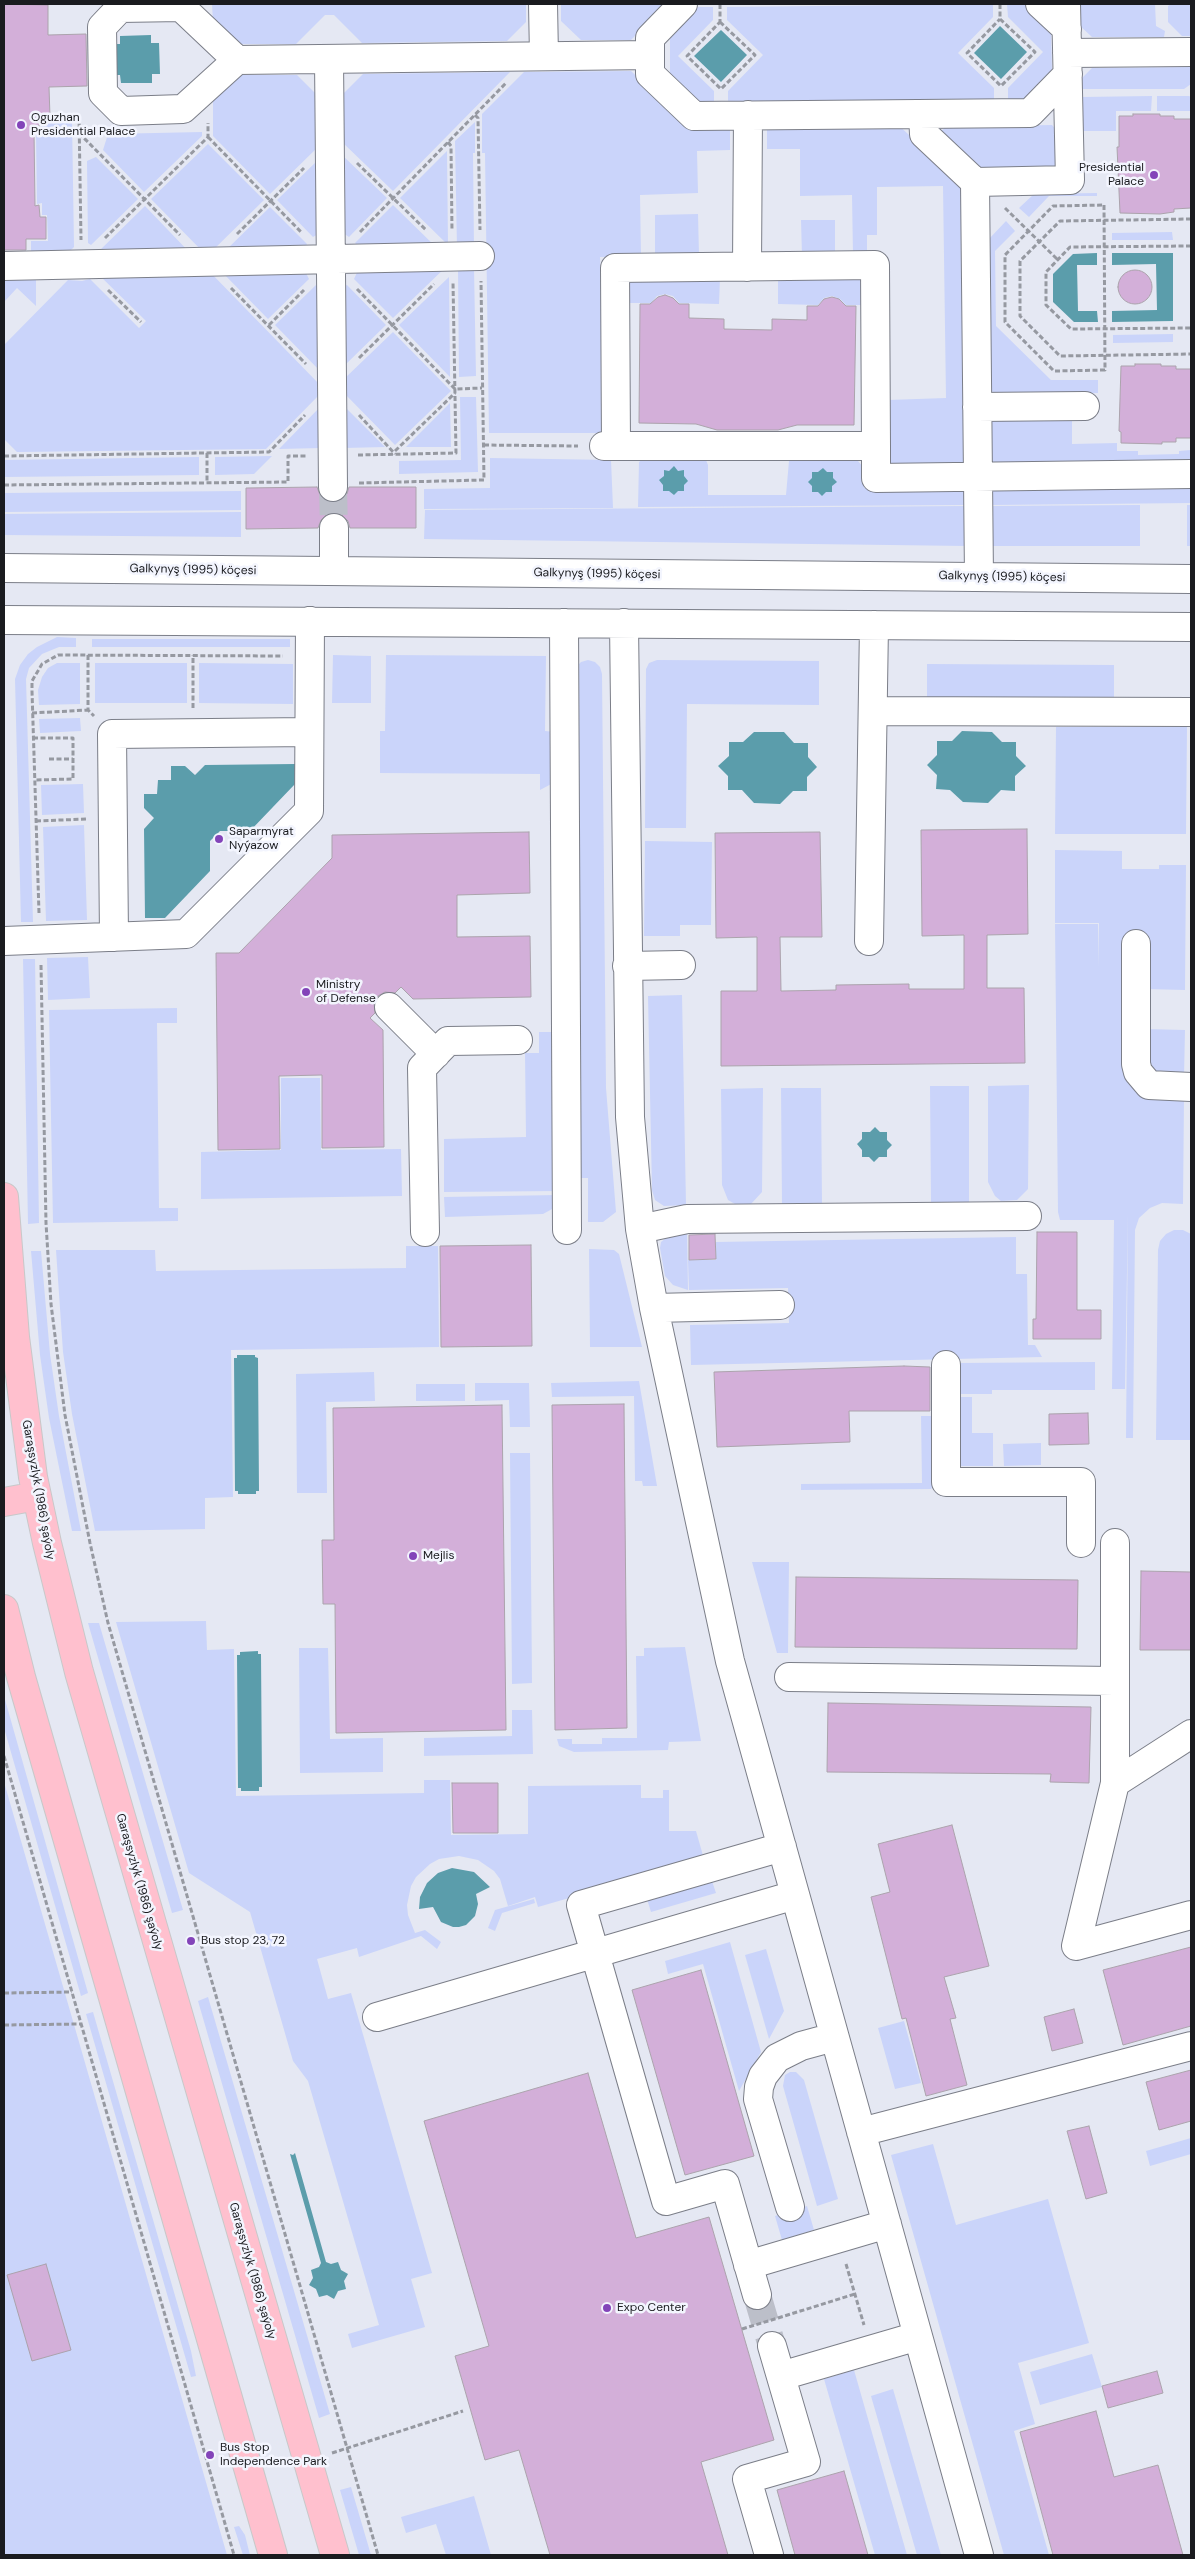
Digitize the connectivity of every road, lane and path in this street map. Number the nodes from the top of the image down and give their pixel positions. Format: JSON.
{"nodes":[{"id":1,"x":544,"y":4,"type":"edge"},
{"id":2,"x":684,"y":4,"type":"edge"},
{"id":3,"x":720,"y":4,"type":"edge"},
{"id":4,"x":1000,"y":4,"type":"edge"},
{"id":5,"x":1040,"y":4,"type":"edge"},
{"id":6,"x":1000,"y":19,"type":"junction"},
{"id":7,"x":720,"y":22,"type":"junction"},
{"id":8,"x":1067,"y":40,"type":"edge"},
{"id":9,"x":1191,"y":52,"type":"edge"},
{"id":10,"x":650,"y":55,"type":"junction"},
{"id":11,"x":517,"y":56,"type":"junction"},
{"id":12,"x":544,"y":56,"type":"junction"},
{"id":13,"x":329,"y":59,"type":"junction"},
{"id":14,"x":236,"y":60,"type":"junction"},
{"id":15,"x":208,"y":86,"type":"junction"},
{"id":16,"x":923,"y":114,"type":"junction"},
{"id":17,"x":475,"y":115,"type":"junction"},
{"id":18,"x":748,"y":115,"type":"junction"},
{"id":19,"x":79,"y":116,"type":"dead end"},
{"id":20,"x":79,"y":133,"type":"junction"},
{"id":21,"x":208,"y":137,"type":"junction"},
{"id":22,"x":448,"y":142,"type":"junction"},
{"id":23,"x":331,"y":151,"type":"junction"},
{"id":24,"x":975,"y":182,"type":"junction"},
{"id":25,"x":393,"y":198,"type":"junction"},
{"id":26,"x":144,"y":199,"type":"junction"},
{"id":27,"x":270,"y":200,"type":"junction"},
{"id":28,"x":1191,"y":219,"type":"edge"},
{"id":29,"x":1104,"y":220,"type":"junction"},
{"id":30,"x":1029,"y":231,"type":"junction"},
{"id":31,"x":236,"y":235,"type":"dead end"},
{"id":32,"x":1040,"y":241,"type":"junction"},
{"id":33,"x":1191,"y":246,"type":"edge"},
{"id":34,"x":1105,"y":247,"type":"junction"},
{"id":35,"x":480,"y":256,"type":"junction"},
{"id":36,"x":332,"y":259,"type":"junction"},
{"id":37,"x":1058,"y":260,"type":"junction"},
{"id":38,"x":453,"y":261,"type":"junction"},
{"id":39,"x":206,"y":262,"type":"junction"},
{"id":40,"x":81,"y":264,"type":"junction"},
{"id":41,"x":4,"y":266,"type":"edge"},
{"id":42,"x":747,"y":267,"type":"junction"},
{"id":43,"x":306,"y":289,"type":"dead end"},
{"id":44,"x":141,"y":322,"type":"dead end"},
{"id":45,"x":268,"y":325,"type":"junction"},
{"id":46,"x":393,"y":325,"type":"junction"},
{"id":47,"x":1191,"y":328,"type":"edge"},
{"id":48,"x":1105,"y":329,"type":"junction"},
{"id":49,"x":1191,"y":354,"type":"edge"},
{"id":50,"x":1105,"y":355,"type":"junction"},
{"id":51,"x":358,"y":359,"type":"dead end"},
{"id":52,"x":482,"y":388,"type":"junction"},
{"id":53,"x":332,"y":389,"type":"junction"},
{"id":54,"x":455,"y":391,"type":"junction"},
{"id":55,"x":1085,"y":406,"type":"dead end"},
{"id":56,"x":977,"y":407,"type":"junction"},
{"id":57,"x":484,"y":445,"type":"junction"},
{"id":58,"x":610,"y":446,"type":"junction"},
{"id":59,"x":876,"y":446,"type":"junction"},
{"id":60,"x":207,"y":453,"type":"junction"},
{"id":61,"x":395,"y":453,"type":"junction"},
{"id":62,"x":4,"y":456,"type":"edge"},
{"id":63,"x":333,"y":456,"type":"junction"},
{"id":64,"x":1191,"y":474,"type":"edge"},
{"id":65,"x":978,"y":477,"type":"junction"},
{"id":66,"x":207,"y":484,"type":"junction"},
{"id":67,"x":4,"y":485,"type":"edge"},
{"id":68,"x":333,"y":485,"type":"joint"},
{"id":69,"x":334,"y":528,"type":"tunnel mouth"},
{"id":70,"x":4,"y":568,"type":"edge"},
{"id":71,"x":334,"y":571,"type":"junction"},
{"id":72,"x":979,"y":577,"type":"junction"},
{"id":73,"x":1191,"y":579,"type":"edge"},
{"id":74,"x":4,"y":620,"type":"edge"},
{"id":75,"x":310,"y":621,"type":"junction"},
{"id":76,"x":564,"y":623,"type":"junction"},
{"id":77,"x":624,"y":623,"type":"junction"},
{"id":78,"x":874,"y":625,"type":"junction"},
{"id":79,"x":1191,"y":627,"type":"edge"},
{"id":80,"x":310,"y":652,"type":"junction"},
{"id":81,"x":88,"y":655,"type":"junction"},
{"id":82,"x":193,"y":656,"type":"junction"},
{"id":83,"x":873,"y":710,"type":"junction"},
{"id":84,"x":32,"y":712,"type":"junction"},
{"id":85,"x":1191,"y":712,"type":"edge"},
{"id":86,"x":309,"y":732,"type":"junction"},
{"id":87,"x":193,"y":734,"type":"junction"},
{"id":88,"x":33,"y":738,"type":"junction"},
{"id":89,"x":49,"y":759,"type":"dead end"},
{"id":90,"x":73,"y":759,"type":"junction"},
{"id":91,"x":35,"y":780,"type":"junction"},
{"id":92,"x":113,"y":818,"type":"junction"},
{"id":93,"x":36,"y":821,"type":"junction"},
{"id":94,"x":114,"y":937,"type":"junction"},
{"id":95,"x":40,"y":940,"type":"junction"},
{"id":96,"x":4,"y":941,"type":"edge"},
{"id":97,"x":869,"y":941,"type":"dead end"},
{"id":98,"x":1136,"y":944,"type":"dead end"},
{"id":99,"x":627,"y":966,"type":"junction"},
{"id":100,"x":681,"y":966,"type":"dead end"},
{"id":101,"x":389,"y":1007,"type":"dead end"},
{"id":102,"x":518,"y":1040,"type":"dead end"},
{"id":103,"x":436,"y":1054,"type":"junction"},
{"id":104,"x":1191,"y":1087,"type":"edge"},
{"id":105,"x":4,"y":1197,"type":"edge"},
{"id":106,"x":1027,"y":1216,"type":"dead end"},
{"id":107,"x":640,"y":1229,"type":"junction"},
{"id":108,"x":567,"y":1230,"type":"dead end"},
{"id":109,"x":425,"y":1232,"type":"dead end"},
{"id":110,"x":5,"y":1237,"type":"edge"},
{"id":111,"x":780,"y":1305,"type":"dead end"},
{"id":112,"x":654,"y":1308,"type":"junction"},
{"id":113,"x":946,"y":1365,"type":"dead end"},
{"id":114,"x":37,"y":1496,"type":"junction"},
{"id":115,"x":4,"y":1502,"type":"edge"},
{"id":116,"x":1081,"y":1543,"type":"dead end"},
{"id":117,"x":1114,"y":1543,"type":"dead end"},
{"id":118,"x":4,"y":1609,"type":"edge"},
{"id":119,"x":788,"y":1677,"type":"dead end"},
{"id":120,"x":1114,"y":1681,"type":"junction"},
{"id":121,"x":1191,"y":1734,"type":"edge"},
{"id":122,"x":4,"y":1756,"type":"edge"},
{"id":123,"x":1115,"y":1783,"type":"junction"},
{"id":124,"x":782,"y":1847,"type":"junction"},
{"id":125,"x":795,"y":1895,"type":"junction"},
{"id":126,"x":1191,"y":1915,"type":"edge"},
{"id":127,"x":594,"y":1953,"type":"junction"},
{"id":128,"x":72,"y":1992,"type":"junction"},
{"id":129,"x":4,"y":1993,"type":"edge"},
{"id":130,"x":377,"y":2017,"type":"dead end"},
{"id":131,"x":81,"y":2024,"type":"junction"},
{"id":132,"x":4,"y":2025,"type":"edge"},
{"id":133,"x":834,"y":2037,"type":"junction"},
{"id":134,"x":1191,"y":2046,"type":"edge"},
{"id":135,"x":861,"y":2132,"type":"junction"},
{"id":136,"x":790,"y":2206,"type":"dead end"},
{"id":137,"x":887,"y":2224,"type":"junction"},
{"id":138,"x":839,"y":2238,"type":"junction"},
{"id":139,"x":748,"y":2265,"type":"junction"},
{"id":140,"x":855,"y":2294,"type":"junction"},
{"id":141,"x":757,"y":2295,"type":"tunnel mouth"},
{"id":142,"x":742,"y":2329,"type":"dead end"},
{"id":143,"x":918,"y":2336,"type":"junction"},
{"id":144,"x":772,"y":2346,"type":"tunnel mouth"},
{"id":145,"x":871,"y":2350,"type":"junction"},
{"id":146,"x":781,"y":2376,"type":"junction"},
{"id":147,"x":463,"y":2411,"type":"dead end"},
{"id":148,"x":347,"y":2448,"type":"junction"},
{"id":149,"x":308,"y":2460,"type":"junction"},
{"id":150,"x":234,"y":2555,"type":"edge"},
{"id":151,"x":273,"y":2555,"type":"edge"},
{"id":152,"x":335,"y":2555,"type":"edge"},
{"id":153,"x":378,"y":2555,"type":"edge"},
{"id":154,"x":769,"y":2555,"type":"edge"},
{"id":155,"x":979,"y":2555,"type":"edge"}],
"edges":[{"from":1,"to":12,"type":"street"},
{"from":2,"to":10,"type":"street"},
{"from":3,"to":7,"type":"path"},
{"from":4,"to":6,"type":"path"},
{"from":5,"to":8,"type":"street"},
{"from":6,"to":6,"type":"path"},
{"from":7,"to":7,"type":"path"},
{"from":8,"to":9,"type":"street"},
{"from":8,"to":16,"type":"street"},
{"from":8,"to":24,"type":"street"},
{"from":10,"to":12,"type":"street"},
{"from":10,"to":18,"type":"street"},
{"from":11,"to":12,"type":"street"},
{"from":11,"to":13,"type":"street"},
{"from":11,"to":17,"type":"path"},
{"from":13,"to":14,"type":"street"},
{"from":13,"to":23,"type":"street"},
{"from":14,"to":15,"type":"street"},
{"from":14,"to":15,"type":"street"},
{"from":15,"to":21,"type":"path"},
{"from":16,"to":18,"type":"street"},
{"from":16,"to":24,"type":"street"},
{"from":17,"to":22,"type":"path"},
{"from":17,"to":35,"type":"path"},
{"from":18,"to":42,"type":"street"},
{"from":19,"to":20,"type":"path"},
{"from":20,"to":26,"type":"path"},
{"from":20,"to":40,"type":"path"},
{"from":21,"to":26,"type":"path"},
{"from":21,"to":27,"type":"path"},
{"from":22,"to":25,"type":"path"},
{"from":22,"to":38,"type":"path"},
{"from":23,"to":25,"type":"path"},
{"from":23,"to":27,"type":"path"},
{"from":23,"to":36,"type":"street"},
{"from":24,"to":30,"type":"path"},
{"from":24,"to":56,"type":"street"},
{"from":25,"to":36,"type":"path"},
{"from":25,"to":38,"type":"path"},
{"from":26,"to":39,"type":"path"},
{"from":26,"to":40,"type":"path"},
{"from":27,"to":31,"type":"path"},
{"from":27,"to":36,"type":"path"},
{"from":28,"to":29,"type":"path"},
{"from":29,"to":30,"type":"path"},
{"from":29,"to":32,"type":"path"},
{"from":29,"to":34,"type":"path"},
{"from":30,"to":32,"type":"path"},
{"from":30,"to":50,"type":"path"},
{"from":32,"to":37,"type":"path"},
{"from":32,"to":50,"type":"path"},
{"from":33,"to":34,"type":"path"},
{"from":34,"to":37,"type":"path"},
{"from":34,"to":48,"type":"path"},
{"from":35,"to":38,"type":"street"},
{"from":35,"to":52,"type":"path"},
{"from":36,"to":38,"type":"street"},
{"from":36,"to":39,"type":"street"},
{"from":36,"to":46,"type":"path"},
{"from":36,"to":53,"type":"street"},
{"from":37,"to":48,"type":"path"},
{"from":38,"to":46,"type":"path"},
{"from":38,"to":54,"type":"path"},
{"from":39,"to":40,"type":"street"},
{"from":39,"to":45,"type":"path"},
{"from":40,"to":41,"type":"street"},
{"from":40,"to":44,"type":"path"},
{"from":42,"to":58,"type":"street"},
{"from":42,"to":59,"type":"street"},
{"from":43,"to":45,"type":"path"},
{"from":45,"to":53,"type":"path"},
{"from":46,"to":51,"type":"path"},
{"from":46,"to":54,"type":"path"},
{"from":47,"to":48,"type":"path"},
{"from":48,"to":50,"type":"path"},
{"from":49,"to":50,"type":"path"},
{"from":52,"to":54,"type":"path"},
{"from":52,"to":57,"type":"path"},
{"from":53,"to":60,"type":"path"},
{"from":53,"to":61,"type":"path"},
{"from":53,"to":63,"type":"street"},
{"from":54,"to":61,"type":"path"},
{"from":54,"to":61,"type":"path"},
{"from":55,"to":56,"type":"street"},
{"from":56,"to":65,"type":"street"},
{"from":57,"to":58,"type":"path"},
{"from":57,"to":68,"type":"path"},
{"from":58,"to":59,"type":"street"},
{"from":59,"to":65,"type":"street"},
{"from":60,"to":62,"type":"path"},
{"from":60,"to":66,"type":"path"},
{"from":61,"to":63,"type":"path"},
{"from":63,"to":66,"type":"path"},
{"from":63,"to":68,"type":"street"},
{"from":64,"to":65,"type":"street"},
{"from":65,"to":72,"type":"street"},
{"from":66,"to":67,"type":"path"},
{"from":69,"to":71,"type":"street"},
{"from":70,"to":71,"type":"street","name":"Galkynyş (1995) köçesi"},
{"from":71,"to":72,"type":"street","name":"Galkynyş (1995) köçesi"},
{"from":72,"to":73,"type":"street","name":"Galkynyş (1995) köçesi"},
{"from":74,"to":75,"type":"street"},
{"from":75,"to":76,"type":"street"},
{"from":75,"to":80,"type":"street"},
{"from":76,"to":77,"type":"street"},
{"from":76,"to":108,"type":"street"},
{"from":77,"to":78,"type":"street"},
{"from":77,"to":99,"type":"street"},
{"from":78,"to":79,"type":"street"},
{"from":78,"to":83,"type":"street"},
{"from":80,"to":82,"type":"path"},
{"from":80,"to":86,"type":"street"},
{"from":81,"to":82,"type":"path"},
{"from":81,"to":84,"type":"path"},
{"from":81,"to":84,"type":"path"},
{"from":82,"to":87,"type":"path"},
{"from":83,"to":85,"type":"street"},
{"from":83,"to":97,"type":"street"},
{"from":84,"to":88,"type":"path"},
{"from":86,"to":87,"type":"street"},
{"from":86,"to":94,"type":"street"},
{"from":87,"to":92,"type":"street"},
{"from":88,"to":90,"type":"path"},
{"from":88,"to":91,"type":"path"},
{"from":89,"to":90,"type":"path"},
{"from":90,"to":91,"type":"path"},
{"from":91,"to":93,"type":"path"},
{"from":92,"to":93,"type":"path"},
{"from":92,"to":94,"type":"street"},
{"from":93,"to":95,"type":"path"},
{"from":94,"to":95,"type":"street"},
{"from":95,"to":96,"type":"street"},
{"from":95,"to":148,"type":"path"},
{"from":98,"to":104,"type":"street"},
{"from":99,"to":100,"type":"street"},
{"from":99,"to":107,"type":"street"},
{"from":101,"to":103,"type":"street"},
{"from":102,"to":103,"type":"street"},
{"from":103,"to":109,"type":"street"},
{"from":105,"to":110,"type":"main road","name":"Garaşsyzlyk (1986) şaýoly"},
{"from":106,"to":107,"type":"street"},
{"from":107,"to":112,"type":"street"},
{"from":110,"to":114,"type":"main road","name":"Garaşsyzlyk (1986) şaýoly"},
{"from":111,"to":112,"type":"street"},
{"from":112,"to":124,"type":"street"},
{"from":113,"to":116,"type":"street"},
{"from":114,"to":115,"type":"main road"},
{"from":114,"to":149,"type":"main road","name":"Garaşsyzlyk (1986) şaýoly"},
{"from":117,"to":120,"type":"street"},
{"from":118,"to":151,"type":"main road"},
{"from":119,"to":120,"type":"street"},
{"from":120,"to":123,"type":"street"},
{"from":121,"to":123,"type":"street"},
{"from":122,"to":128,"type":"path"},
{"from":123,"to":126,"type":"street"},
{"from":124,"to":125,"type":"street"},
{"from":124,"to":127,"type":"street"},
{"from":125,"to":127,"type":"street"},
{"from":125,"to":133,"type":"street"},
{"from":127,"to":130,"type":"street"},
{"from":127,"to":139,"type":"street"},
{"from":128,"to":129,"type":"path"},
{"from":128,"to":131,"type":"path"},
{"from":131,"to":132,"type":"path"},
{"from":131,"to":150,"type":"path"},
{"from":133,"to":135,"type":"street"},
{"from":133,"to":136,"type":"street"},
{"from":134,"to":135,"type":"street"},
{"from":135,"to":137,"type":"street"},
{"from":137,"to":138,"type":"street"},
{"from":137,"to":143,"type":"street"},
{"from":138,"to":139,"type":"street"},
{"from":138,"to":140,"type":"path"},
{"from":139,"to":141,"type":"street"},
{"from":140,"to":142,"type":"path","bridge":true},
{"from":140,"to":145,"type":"path"},
{"from":143,"to":145,"type":"street"},
{"from":143,"to":155,"type":"street"},
{"from":144,"to":146,"type":"street"},
{"from":145,"to":146,"type":"street"},
{"from":146,"to":154,"type":"street"},
{"from":147,"to":148,"type":"path"},
{"from":148,"to":149,"type":"path"},
{"from":148,"to":153,"type":"path"},
{"from":149,"to":152,"type":"main road","name":"Garaşsyzlyk (1986) şaýoly"}]}
